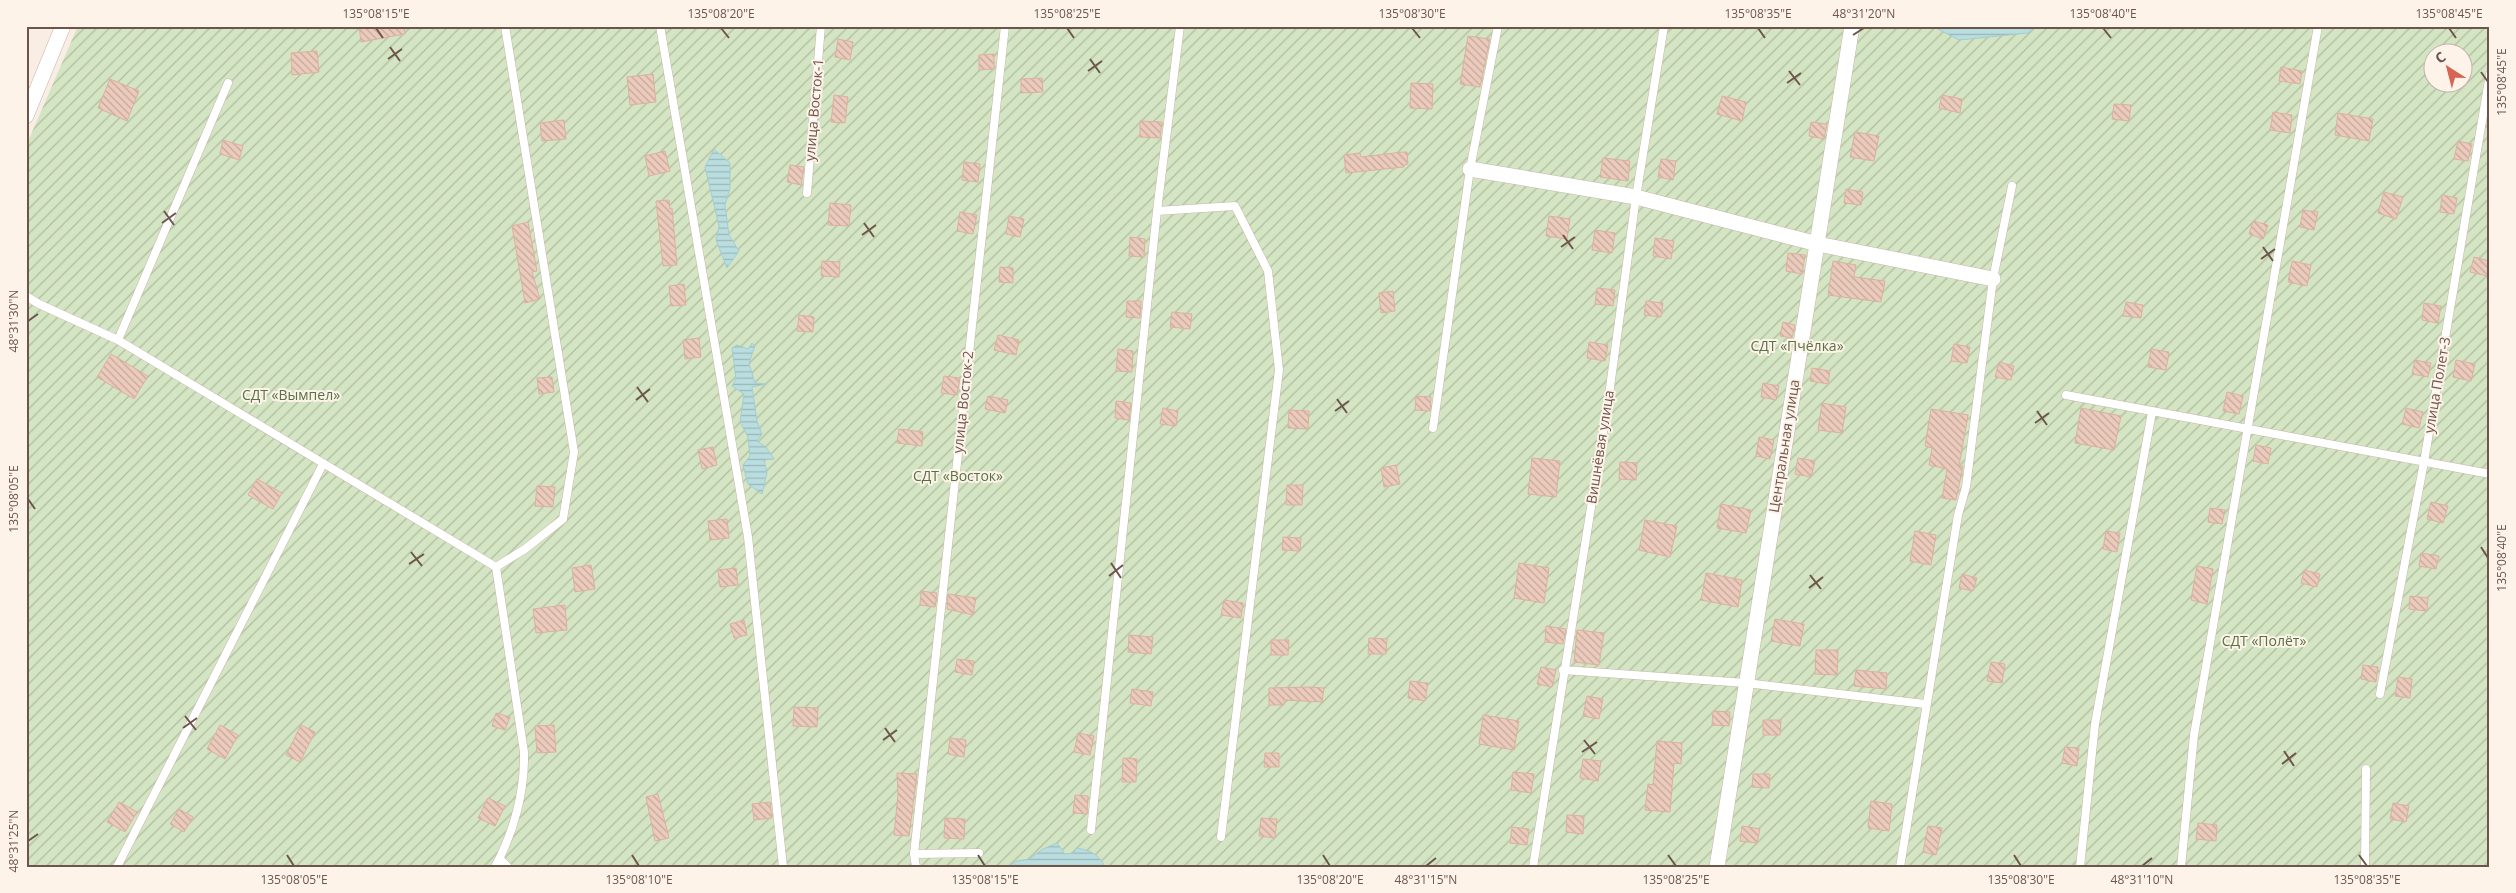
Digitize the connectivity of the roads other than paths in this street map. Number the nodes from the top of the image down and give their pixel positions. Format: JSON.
{"nodes":[{"id":1,"x":62,"y":26,"type":"edge"},
{"id":2,"x":505,"y":26,"type":"edge"},
{"id":3,"x":660,"y":26,"type":"edge"},
{"id":4,"x":822,"y":26,"type":"edge"},
{"id":5,"x":1005,"y":26,"type":"edge"},
{"id":6,"x":1180,"y":26,"type":"edge"},
{"id":7,"x":1498,"y":26,"type":"edge"},
{"id":8,"x":1664,"y":26,"type":"edge"},
{"id":9,"x":1852,"y":26,"type":"edge"},
{"id":10,"x":2318,"y":26,"type":"edge"},
{"id":11,"x":2490,"y":74,"type":"edge"},
{"id":12,"x":228,"y":83,"type":"dead end"},
{"id":13,"x":26,"y":116,"type":"edge"},
{"id":14,"x":1470,"y":169,"type":"junction"},
{"id":15,"x":2012,"y":186,"type":"dead end"},
{"id":16,"x":807,"y":193,"type":"dead end"},
{"id":17,"x":1636,"y":197,"type":"junction"},
{"id":18,"x":1157,"y":212,"type":"junction"},
{"id":19,"x":1818,"y":244,"type":"junction"},
{"id":20,"x":1993,"y":279,"type":"junction"},
{"id":21,"x":26,"y":296,"type":"edge"},
{"id":22,"x":118,"y":340,"type":"junction"},
{"id":23,"x":2066,"y":395,"type":"dead end"},
{"id":24,"x":2152,"y":412,"type":"junction"},
{"id":25,"x":1433,"y":428,"type":"dead end"},
{"id":26,"x":2247,"y":430,"type":"junction"},
{"id":27,"x":2424,"y":462,"type":"junction"},
{"id":28,"x":323,"y":464,"type":"junction"},
{"id":29,"x":2490,"y":474,"type":"edge"},
{"id":30,"x":496,"y":567,"type":"junction"},
{"id":31,"x":1563,"y":670,"type":"junction"},
{"id":32,"x":1746,"y":683,"type":"junction"},
{"id":33,"x":2380,"y":694,"type":"dead end"},
{"id":34,"x":1925,"y":704,"type":"junction"},
{"id":35,"x":2366,"y":769,"type":"dead end"},
{"id":36,"x":1091,"y":830,"type":"dead end"},
{"id":37,"x":1221,"y":837,"type":"dead end"},
{"id":38,"x":979,"y":853,"type":"dead end"},
{"id":39,"x":914,"y":854,"type":"junction"},
{"id":40,"x":500,"y":859,"type":"junction"},
{"id":41,"x":117,"y":867,"type":"edge"},
{"id":42,"x":495,"y":867,"type":"edge"},
{"id":43,"x":508,"y":867,"type":"edge"},
{"id":44,"x":783,"y":867,"type":"edge"},
{"id":45,"x":916,"y":867,"type":"edge"},
{"id":46,"x":1533,"y":867,"type":"edge"},
{"id":47,"x":1717,"y":867,"type":"edge"},
{"id":48,"x":1900,"y":867,"type":"edge"},
{"id":49,"x":2080,"y":867,"type":"edge"},
{"id":50,"x":2181,"y":867,"type":"edge"},
{"id":51,"x":2365,"y":867,"type":"edge"}],
"edges":[{"from":1,"to":13,"type":"street"},
{"from":2,"to":30,"type":"lane"},
{"from":3,"to":44,"type":"lane"},
{"from":4,"to":16,"type":"lane","name":"улица Восток-1"},
{"from":5,"to":39,"type":"lane","name":"улица Восток-2"},
{"from":6,"to":18,"type":"lane"},
{"from":7,"to":14,"type":"lane"},
{"from":8,"to":17,"type":"lane","name":"Вишнёвая улица"},
{"from":9,"to":19,"type":"street","name":"Центральная улица"},
{"from":10,"to":26,"type":"lane"},
{"from":11,"to":27,"type":"lane","name":"улица Полет-3"},
{"from":12,"to":22,"type":"lane"},
{"from":14,"to":17,"type":"street"},
{"from":14,"to":25,"type":"lane"},
{"from":15,"to":20,"type":"lane"},
{"from":17,"to":19,"type":"street"},
{"from":17,"to":31,"type":"lane","name":"Вишнёвая улица"},
{"from":18,"to":36,"type":"lane"},
{"from":18,"to":37,"type":"lane"},
{"from":19,"to":20,"type":"street"},
{"from":19,"to":32,"type":"street","name":"Центральная улица"},
{"from":20,"to":34,"type":"lane"},
{"from":21,"to":22,"type":"lane"},
{"from":22,"to":28,"type":"lane"},
{"from":23,"to":24,"type":"lane"},
{"from":24,"to":26,"type":"lane"},
{"from":24,"to":49,"type":"lane"},
{"from":26,"to":27,"type":"lane"},
{"from":26,"to":50,"type":"lane"},
{"from":27,"to":29,"type":"lane"},
{"from":27,"to":33,"type":"lane","name":"улица Полет-3"},
{"from":28,"to":30,"type":"lane"},
{"from":28,"to":41,"type":"lane"},
{"from":30,"to":40,"type":"lane"},
{"from":31,"to":32,"type":"lane"},
{"from":31,"to":46,"type":"lane","name":"Вишнёвая улица"},
{"from":32,"to":34,"type":"lane"},
{"from":32,"to":47,"type":"street","name":"Центральная улица"},
{"from":34,"to":48,"type":"lane"},
{"from":35,"to":51,"type":"lane"},
{"from":38,"to":39,"type":"lane"},
{"from":39,"to":45,"type":"lane","name":"улица Восток-2"},
{"from":40,"to":42,"type":"lane"},
{"from":40,"to":43,"type":"lane"}]}
